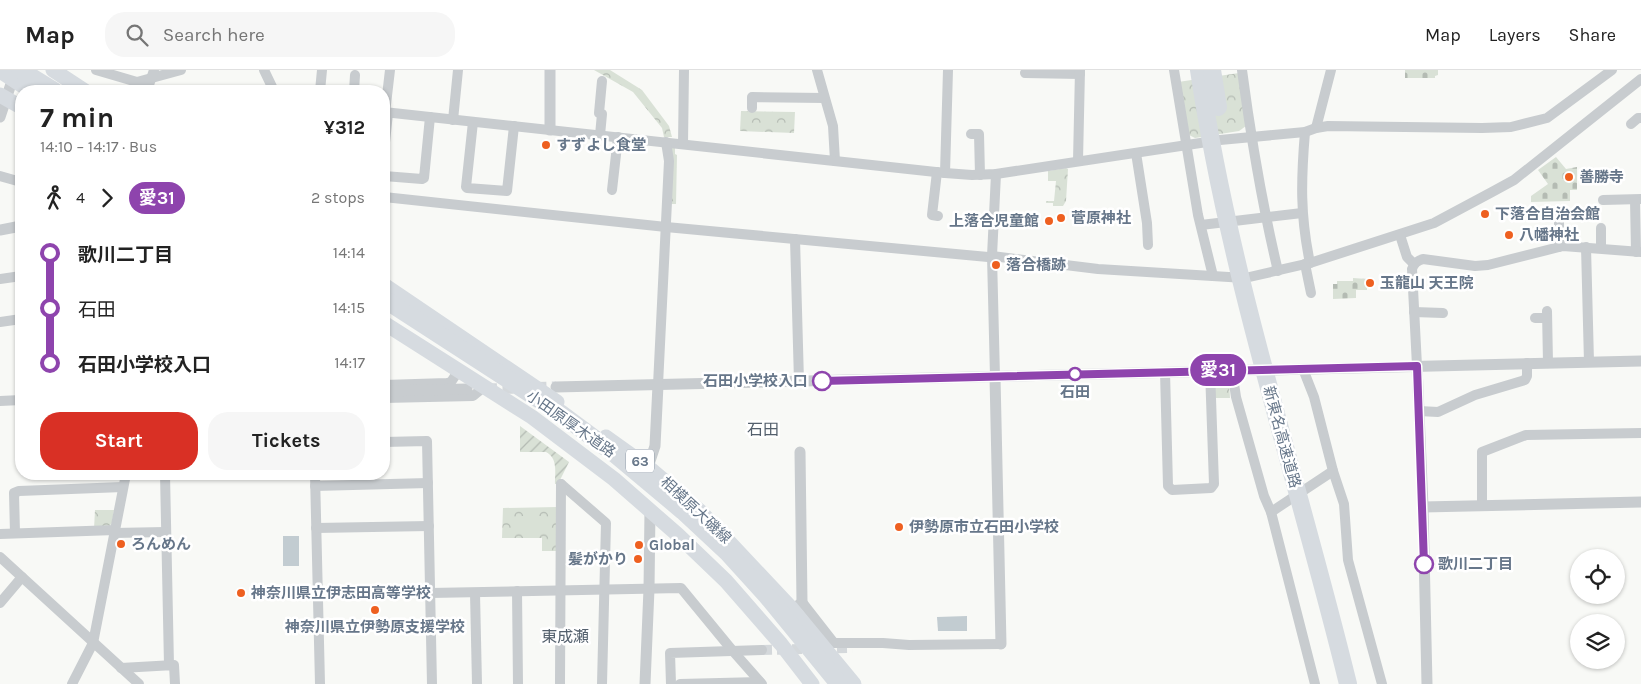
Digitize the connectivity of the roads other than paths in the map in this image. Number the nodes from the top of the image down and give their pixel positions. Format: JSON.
{"nodes":[{"id":1,"x":1,"y":70,"type":"edge"},
{"id":2,"x":16,"y":70,"type":"edge"},
{"id":3,"x":20,"y":70,"type":"edge"},
{"id":4,"x":34,"y":70,"type":"edge"},
{"id":5,"x":53,"y":70,"type":"edge"},
{"id":6,"x":96,"y":70,"type":"edge"},
{"id":7,"x":181,"y":70,"type":"edge"},
{"id":8,"x":264,"y":70,"type":"edge"},
{"id":9,"x":322,"y":70,"type":"edge"},
{"id":10,"x":390,"y":70,"type":"edge"},
{"id":11,"x":458,"y":70,"type":"edge"},
{"id":12,"x":550,"y":70,"type":"edge"},
{"id":13,"x":684,"y":70,"type":"edge"},
{"id":14,"x":816,"y":70,"type":"edge"},
{"id":15,"x":948,"y":70,"type":"edge"},
{"id":16,"x":1174,"y":70,"type":"edge"},
{"id":17,"x":1199,"y":70,"type":"edge"},
{"id":18,"x":1242,"y":70,"type":"edge"},
{"id":19,"x":1331,"y":70,"type":"edge"},
{"id":20,"x":1612,"y":70,"type":"edge"},
{"id":21,"x":1080,"y":72,"type":"edge"},
{"id":22,"x":1025,"y":73,"type":"dead end"},
{"id":23,"x":153,"y":74,"type":"edge"},
{"id":24,"x":355,"y":75,"type":"dead end"},
{"id":25,"x":1213,"y":76,"type":"edge"},
{"id":26,"x":1641,"y":79,"type":"edge"},
{"id":27,"x":25,"y":85,"type":"edge"},
{"id":28,"x":44,"y":85,"type":"edge"},
{"id":29,"x":53,"y":85,"type":"edge"},
{"id":30,"x":76,"y":85,"type":"edge"},
{"id":31,"x":271,"y":85,"type":"edge"},
{"id":32,"x":321,"y":85,"type":"edge"},
{"id":33,"x":354,"y":85,"type":"edge"},
{"id":34,"x":389,"y":85,"type":"edge"},
{"id":35,"x":599,"y":87,"type":"dead end"},
{"id":36,"x":7,"y":93,"type":"edge"},
{"id":37,"x":824,"y":98,"type":"junction"},
{"id":38,"x":752,"y":108,"type":"dead end"},
{"id":39,"x":390,"y":113,"type":"edge"},
{"id":40,"x":0,"y":117,"type":"edge"},
{"id":41,"x":430,"y":117,"type":"junction"},
{"id":42,"x":1641,"y":118,"type":"edge"},
{"id":43,"x":453,"y":120,"type":"junction"},
{"id":44,"x":473,"y":122,"type":"junction"},
{"id":45,"x":1631,"y":124,"type":"dead end"},
{"id":46,"x":514,"y":126,"type":"junction"},
{"id":47,"x":1316,"y":128,"type":"junction"},
{"id":48,"x":550,"y":130,"type":"junction"},
{"id":49,"x":1305,"y":132,"type":"junction"},
{"id":50,"x":979,"y":134,"type":"dead end"},
{"id":51,"x":600,"y":135,"type":"junction"},
{"id":52,"x":618,"y":137,"type":"junction"},
{"id":53,"x":1251,"y":137,"type":"junction"},
{"id":54,"x":666,"y":142,"type":"junction"},
{"id":55,"x":683,"y":144,"type":"junction"},
{"id":56,"x":1186,"y":146,"type":"junction"},
{"id":57,"x":1136,"y":153,"type":"junction"},
{"id":58,"x":835,"y":161,"type":"junction"},
{"id":59,"x":1078,"y":162,"type":"junction"},
{"id":60,"x":941,"y":173,"type":"junction"},
{"id":61,"x":996,"y":174,"type":"junction"},
{"id":62,"x":980,"y":175,"type":"junction"},
{"id":63,"x":0,"y":176,"type":"edge"},
{"id":64,"x":390,"y":176,"type":"edge"},
{"id":65,"x":15,"y":182,"type":"edge"},
{"id":66,"x":612,"y":190,"type":"dead end"},
{"id":67,"x":390,"y":198,"type":"edge"},
{"id":68,"x":1638,"y":199,"type":"edge"},
{"id":69,"x":1603,"y":200,"type":"dead end"},
{"id":70,"x":1302,"y":213,"type":"junction"},
{"id":71,"x":932,"y":215,"type":"dead end"},
{"id":72,"x":1559,"y":215,"type":"dead end"},
{"id":73,"x":1265,"y":217,"type":"junction"},
{"id":74,"x":1201,"y":225,"type":"junction"},
{"id":75,"x":15,"y":227,"type":"edge"},
{"id":76,"x":666,"y":227,"type":"junction"},
{"id":77,"x":1601,"y":228,"type":"dead end"},
{"id":78,"x":0,"y":230,"type":"edge"},
{"id":79,"x":1400,"y":235,"type":"junction"},
{"id":80,"x":795,"y":239,"type":"junction"},
{"id":81,"x":1148,"y":245,"type":"dead end"},
{"id":82,"x":1559,"y":247,"type":"junction"},
{"id":83,"x":1586,"y":247,"type":"junction"},
{"id":84,"x":1601,"y":248,"type":"junction"},
{"id":85,"x":1639,"y":252,"type":"edge"},
{"id":86,"x":992,"y":256,"type":"junction"},
{"id":87,"x":1308,"y":264,"type":"junction"},
{"id":88,"x":1414,"y":264,"type":"junction"},
{"id":89,"x":1278,"y":271,"type":"junction"},
{"id":90,"x":1213,"y":276,"type":"junction"},
{"id":91,"x":15,"y":277,"type":"edge"},
{"id":92,"x":0,"y":279,"type":"edge"},
{"id":93,"x":390,"y":289,"type":"edge"},
{"id":94,"x":1308,"y":290,"type":"dead end"},
{"id":95,"x":390,"y":303,"type":"edge"},
{"id":96,"x":1414,"y":312,"type":"junction"},
{"id":97,"x":1443,"y":313,"type":"dead end"},
{"id":98,"x":390,"y":317,"type":"edge"},
{"id":99,"x":1535,"y":318,"type":"dead end"},
{"id":100,"x":15,"y":320,"type":"edge"},
{"id":101,"x":0,"y":322,"type":"edge"},
{"id":102,"x":390,"y":327,"type":"edge"},
{"id":103,"x":1641,"y":360,"type":"edge"},
{"id":104,"x":1589,"y":362,"type":"junction"},
{"id":105,"x":1527,"y":363,"type":"junction"},
{"id":106,"x":1548,"y":363,"type":"junction"},
{"id":107,"x":1417,"y":366,"type":"junction"},
{"id":108,"x":1303,"y":368,"type":"junction"},
{"id":109,"x":459,"y":370,"type":"junction"},
{"id":110,"x":1210,"y":370,"type":"junction"},
{"id":111,"x":1232,"y":370,"type":"junction"},
{"id":112,"x":1165,"y":372,"type":"junction"},
{"id":113,"x":994,"y":377,"type":"junction"},
{"id":114,"x":799,"y":382,"type":"junction"},
{"id":115,"x":658,"y":384,"type":"junction"},
{"id":116,"x":390,"y":385,"type":"edge"},
{"id":117,"x":484,"y":387,"type":"junction"},
{"id":118,"x":556,"y":387,"type":"tunnel mouth"},
{"id":119,"x":467,"y":389,"type":"dead end"},
{"id":120,"x":390,"y":391,"type":"edge"},
{"id":121,"x":390,"y":398,"type":"edge"},
{"id":122,"x":0,"y":400,"type":"edge"},
{"id":123,"x":15,"y":400,"type":"edge"},
{"id":124,"x":1419,"y":411,"type":"junction"},
{"id":125,"x":1641,"y":433,"type":"edge"},
{"id":126,"x":390,"y":442,"type":"edge"},
{"id":127,"x":800,"y":452,"type":"dead end"},
{"id":128,"x":648,"y":467,"type":"junction"},
{"id":129,"x":1333,"y":471,"type":"junction"},
{"id":130,"x":125,"y":480,"type":"edge"},
{"id":131,"x":165,"y":480,"type":"edge"},
{"id":132,"x":316,"y":480,"type":"edge"},
{"id":133,"x":428,"y":483,"type":"junction"},
{"id":134,"x":316,"y":486,"type":"junction"},
{"id":135,"x":123,"y":487,"type":"junction"},
{"id":136,"x":1641,"y":502,"type":"edge"},
{"id":137,"x":1482,"y":506,"type":"junction"},
{"id":138,"x":1423,"y":507,"type":"junction"},
{"id":139,"x":650,"y":510,"type":"junction"},
{"id":140,"x":1271,"y":512,"type":"junction"},
{"id":141,"x":664,"y":523,"type":"junction"},
{"id":142,"x":429,"y":526,"type":"junction"},
{"id":143,"x":316,"y":528,"type":"junction"},
{"id":144,"x":114,"y":531,"type":"junction"},
{"id":145,"x":165,"y":532,"type":"junction"},
{"id":146,"x":650,"y":532,"type":"junction"},
{"id":147,"x":15,"y":533,"type":"junction"},
{"id":148,"x":0,"y":534,"type":"edge"},
{"id":149,"x":1278,"y":540,"type":"junction"},
{"id":150,"x":1274,"y":555,"type":"dead end"},
{"id":151,"x":0,"y":557,"type":"edge"},
{"id":152,"x":22,"y":577,"type":"junction"},
{"id":153,"x":605,"y":589,"type":"junction"},
{"id":154,"x":649,"y":589,"type":"junction"},
{"id":155,"x":561,"y":590,"type":"junction"},
{"id":156,"x":517,"y":591,"type":"junction"},
{"id":157,"x":474,"y":592,"type":"junction"},
{"id":158,"x":430,"y":593,"type":"junction"},
{"id":159,"x":0,"y":603,"type":"edge"},
{"id":160,"x":797,"y":606,"type":"junction"},
{"id":161,"x":93,"y":643,"type":"junction"},
{"id":162,"x":883,"y":643,"type":"junction"},
{"id":163,"x":1000,"y":644,"type":"joint"},
{"id":164,"x":831,"y":648,"type":"junction"},
{"id":165,"x":852,"y":648,"type":"tunnel mouth"},
{"id":166,"x":732,"y":650,"type":"junction"},
{"id":167,"x":762,"y":650,"type":"tunnel mouth"},
{"id":168,"x":169,"y":665,"type":"junction"},
{"id":169,"x":121,"y":668,"type":"junction"},
{"id":170,"x":761,"y":683,"type":"edge"},
{"id":171,"x":72,"y":684,"type":"edge"},
{"id":172,"x":139,"y":684,"type":"edge"},
{"id":173,"x":175,"y":684,"type":"edge"},
{"id":174,"x":320,"y":684,"type":"edge"},
{"id":175,"x":432,"y":684,"type":"edge"},
{"id":176,"x":477,"y":684,"type":"edge"},
{"id":177,"x":518,"y":684,"type":"edge"},
{"id":178,"x":560,"y":684,"type":"edge"},
{"id":179,"x":602,"y":684,"type":"edge"},
{"id":180,"x":644,"y":684,"type":"edge"},
{"id":181,"x":671,"y":684,"type":"edge"},
{"id":182,"x":680,"y":684,"type":"edge"},
{"id":183,"x":812,"y":684,"type":"edge"},
{"id":184,"x":826,"y":684,"type":"edge"},
{"id":185,"x":839,"y":684,"type":"edge"},
{"id":186,"x":854,"y":684,"type":"edge"},
{"id":187,"x":1315,"y":684,"type":"edge"},
{"id":188,"x":1348,"y":684,"type":"edge"},
{"id":189,"x":1360,"y":684,"type":"edge"},
{"id":190,"x":1382,"y":684,"type":"edge"},
{"id":191,"x":1427,"y":684,"type":"edge"}],
"edges":[{"from":1,"to":27,"type":"highway"},
{"from":2,"to":36,"type":"street"},
{"from":3,"to":28,"type":"highway"},
{"from":4,"to":29,"type":"highway"},
{"from":5,"to":30,"type":"main road"},
{"from":6,"to":23,"type":"street"},
{"from":7,"to":23,"type":"street"},
{"from":8,"to":31,"type":"street"},
{"from":9,"to":32,"type":"street"},
{"from":10,"to":34,"type":"street"},
{"from":11,"to":43,"type":"street"},
{"from":12,"to":48,"type":"street"},
{"from":13,"to":55,"type":"street"},
{"from":14,"to":37,"type":"street"},
{"from":15,"to":60,"type":"street"},
{"from":16,"to":56,"type":"street"},
{"from":17,"to":188,"type":"highway","name":"新東名高速道路"},
{"from":18,"to":53,"type":"street"},
{"from":19,"to":47,"type":"street"},
{"from":20,"to":47,"type":"street"},
{"from":21,"to":22,"type":"street"},
{"from":21,"to":59,"type":"street"},
{"from":24,"to":33,"type":"street"},
{"from":25,"to":189,"type":"highway","name":"新東名高速道路"},
{"from":26,"to":79,"type":"street"},
{"from":35,"to":51,"type":"street"},
{"from":36,"to":40,"type":"street"},
{"from":37,"to":38,"type":"street"},
{"from":37,"to":58,"type":"street"},
{"from":39,"to":41,"type":"street"},
{"from":41,"to":43,"type":"street"},
{"from":41,"to":64,"type":"street"},
{"from":42,"to":45,"type":"street"},
{"from":43,"to":44,"type":"street"},
{"from":44,"to":46,"type":"street"},
{"from":44,"to":46,"type":"street"},
{"from":46,"to":48,"type":"street"},
{"from":47,"to":49,"type":"street"},
{"from":48,"to":51,"type":"street"},
{"from":49,"to":53,"type":"street"},
{"from":49,"to":70,"type":"street"},
{"from":50,"to":62,"type":"street"},
{"from":51,"to":52,"type":"street"},
{"from":52,"to":54,"type":"street"},
{"from":52,"to":66,"type":"street"},
{"from":53,"to":56,"type":"street"},
{"from":53,"to":73,"type":"street"},
{"from":54,"to":55,"type":"street"},
{"from":54,"to":76,"type":"street"},
{"from":55,"to":58,"type":"street"},
{"from":56,"to":57,"type":"street"},
{"from":56,"to":74,"type":"street"},
{"from":57,"to":59,"type":"street"},
{"from":57,"to":81,"type":"street"},
{"from":58,"to":60,"type":"street"},
{"from":59,"to":61,"type":"street"},
{"from":60,"to":62,"type":"street"},
{"from":60,"to":71,"type":"street"},
{"from":61,"to":62,"type":"street"},
{"from":61,"to":86,"type":"street"},
{"from":63,"to":65,"type":"street"},
{"from":67,"to":76,"type":"street"},
{"from":68,"to":69,"type":"street"},
{"from":68,"to":85,"type":"street"},
{"from":70,"to":73,"type":"street"},
{"from":70,"to":87,"type":"street"},
{"from":72,"to":82,"type":"street"},
{"from":73,"to":74,"type":"street"},
{"from":73,"to":89,"type":"street"},
{"from":74,"to":90,"type":"street"},
{"from":75,"to":78,"type":"street"},
{"from":76,"to":80,"type":"street"},
{"from":76,"to":115,"type":"street"},
{"from":77,"to":84,"type":"street"},
{"from":79,"to":87,"type":"street"},
{"from":79,"to":88,"type":"street"},
{"from":80,"to":86,"type":"street"},
{"from":80,"to":114,"type":"street"},
{"from":82,"to":83,"type":"street"},
{"from":82,"to":88,"type":"street"},
{"from":83,"to":84,"type":"street"},
{"from":83,"to":104,"type":"street"},
{"from":84,"to":85,"type":"street"},
{"from":86,"to":90,"type":"street"},
{"from":86,"to":113,"type":"street"},
{"from":87,"to":89,"type":"street"},
{"from":87,"to":94,"type":"street"},
{"from":88,"to":96,"type":"street"},
{"from":89,"to":90,"type":"street"},
{"from":91,"to":92,"type":"street"},
{"from":93,"to":128,"type":"main road","name":"相模原大磯線","number":"63"},
{"from":95,"to":185,"type":"highway","name":"小田原厚木道路"},
{"from":96,"to":97,"type":"street"},
{"from":96,"to":107,"type":"street"},
{"from":98,"to":184,"type":"highway","name":"小田原厚木道路"},
{"from":99,"to":106,"type":"street"},
{"from":100,"to":101,"type":"street"},
{"from":102,"to":109,"type":"main road","name":"相模原大磯線","number":"63"},
{"from":103,"to":104,"type":"street"},
{"from":104,"to":106,"type":"street"},
{"from":105,"to":106,"type":"street"},
{"from":105,"to":107,"type":"street"},
{"from":105,"to":124,"type":"street"},
{"from":107,"to":108,"type":"street"},
{"from":107,"to":124,"type":"street"},
{"from":108,"to":111,"type":"street"},
{"from":108,"to":129,"type":"street"},
{"from":109,"to":116,"type":"street"},
{"from":109,"to":117,"type":"main road","name":"相模原大磯線","number":"63"},
{"from":110,"to":111,"type":"street"},
{"from":110,"to":112,"type":"street"},
{"from":110,"to":112,"type":"street"},
{"from":111,"to":140,"type":"street"},
{"from":112,"to":113,"type":"street"},
{"from":113,"to":114,"type":"street"},
{"from":113,"to":163,"type":"street"},
{"from":114,"to":115,"type":"street"},
{"from":115,"to":118,"type":"street"},
{"from":115,"to":128,"type":"street"},
{"from":117,"to":121,"type":"street"},
{"from":117,"to":139,"type":"main road","name":"相模原大磯線","number":"63"},
{"from":119,"to":120,"type":"street"},
{"from":122,"to":123,"type":"street"},
{"from":124,"to":138,"type":"street"},
{"from":125,"to":137,"type":"street"},
{"from":126,"to":133,"type":"street"},
{"from":127,"to":160,"type":"street"},
{"from":128,"to":160,"type":"main road","name":"相模原大磯線","number":"63"},
{"from":129,"to":140,"type":"street"},
{"from":129,"to":190,"type":"street"},
{"from":130,"to":135,"type":"street"},
{"from":131,"to":145,"type":"street"},
{"from":132,"to":134,"type":"street"},
{"from":133,"to":134,"type":"street"},
{"from":133,"to":142,"type":"street"},
{"from":134,"to":143,"type":"street"},
{"from":135,"to":144,"type":"street"},
{"from":135,"to":147,"type":"street"},
{"from":136,"to":137,"type":"street"},
{"from":137,"to":138,"type":"street"},
{"from":138,"to":191,"type":"street"},
{"from":139,"to":141,"type":"main road","name":"相模原大磯線","number":"63"},
{"from":139,"to":146,"type":"street"},
{"from":140,"to":149,"type":"street"},
{"from":141,"to":146,"type":"street"},
{"from":141,"to":183,"type":"main road","name":"相模原大磯線","number":"63"},
{"from":142,"to":143,"type":"street"},
{"from":142,"to":158,"type":"street"},
{"from":143,"to":174,"type":"street"},
{"from":144,"to":145,"type":"street"},
{"from":144,"to":147,"type":"street"},
{"from":144,"to":161,"type":"street"},
{"from":145,"to":168,"type":"street"},
{"from":146,"to":154,"type":"street"},
{"from":147,"to":148,"type":"street"},
{"from":149,"to":150,"type":"street"},
{"from":149,"to":187,"type":"street"},
{"from":151,"to":152,"type":"street"},
{"from":152,"to":159,"type":"street"},
{"from":152,"to":161,"type":"street"},
{"from":153,"to":154,"type":"street"},
{"from":153,"to":155,"type":"street"},
{"from":153,"to":155,"type":"street"},
{"from":153,"to":179,"type":"street"},
{"from":154,"to":166,"type":"street"},
{"from":154,"to":180,"type":"street"},
{"from":155,"to":156,"type":"street"},
{"from":155,"to":178,"type":"street"},
{"from":156,"to":157,"type":"street"},
{"from":156,"to":177,"type":"street"},
{"from":157,"to":158,"type":"street"},
{"from":157,"to":176,"type":"street"},
{"from":158,"to":175,"type":"street"},
{"from":160,"to":164,"type":"main road","name":"相模原大磯線","number":"63"},
{"from":161,"to":169,"type":"street"},
{"from":161,"to":171,"type":"street"},
{"from":162,"to":163,"type":"street"},
{"from":162,"to":164,"type":"street"},
{"from":162,"to":165,"type":"street"},
{"from":164,"to":186,"type":"main road","name":"相模原大磯線","number":"63"},
{"from":166,"to":167,"type":"street"},
{"from":166,"to":170,"type":"street"},
{"from":166,"to":181,"type":"street"},
{"from":168,"to":169,"type":"street"},
{"from":168,"to":173,"type":"street"},
{"from":169,"to":172,"type":"street"},
{"from":170,"to":182,"type":"street"}]}
